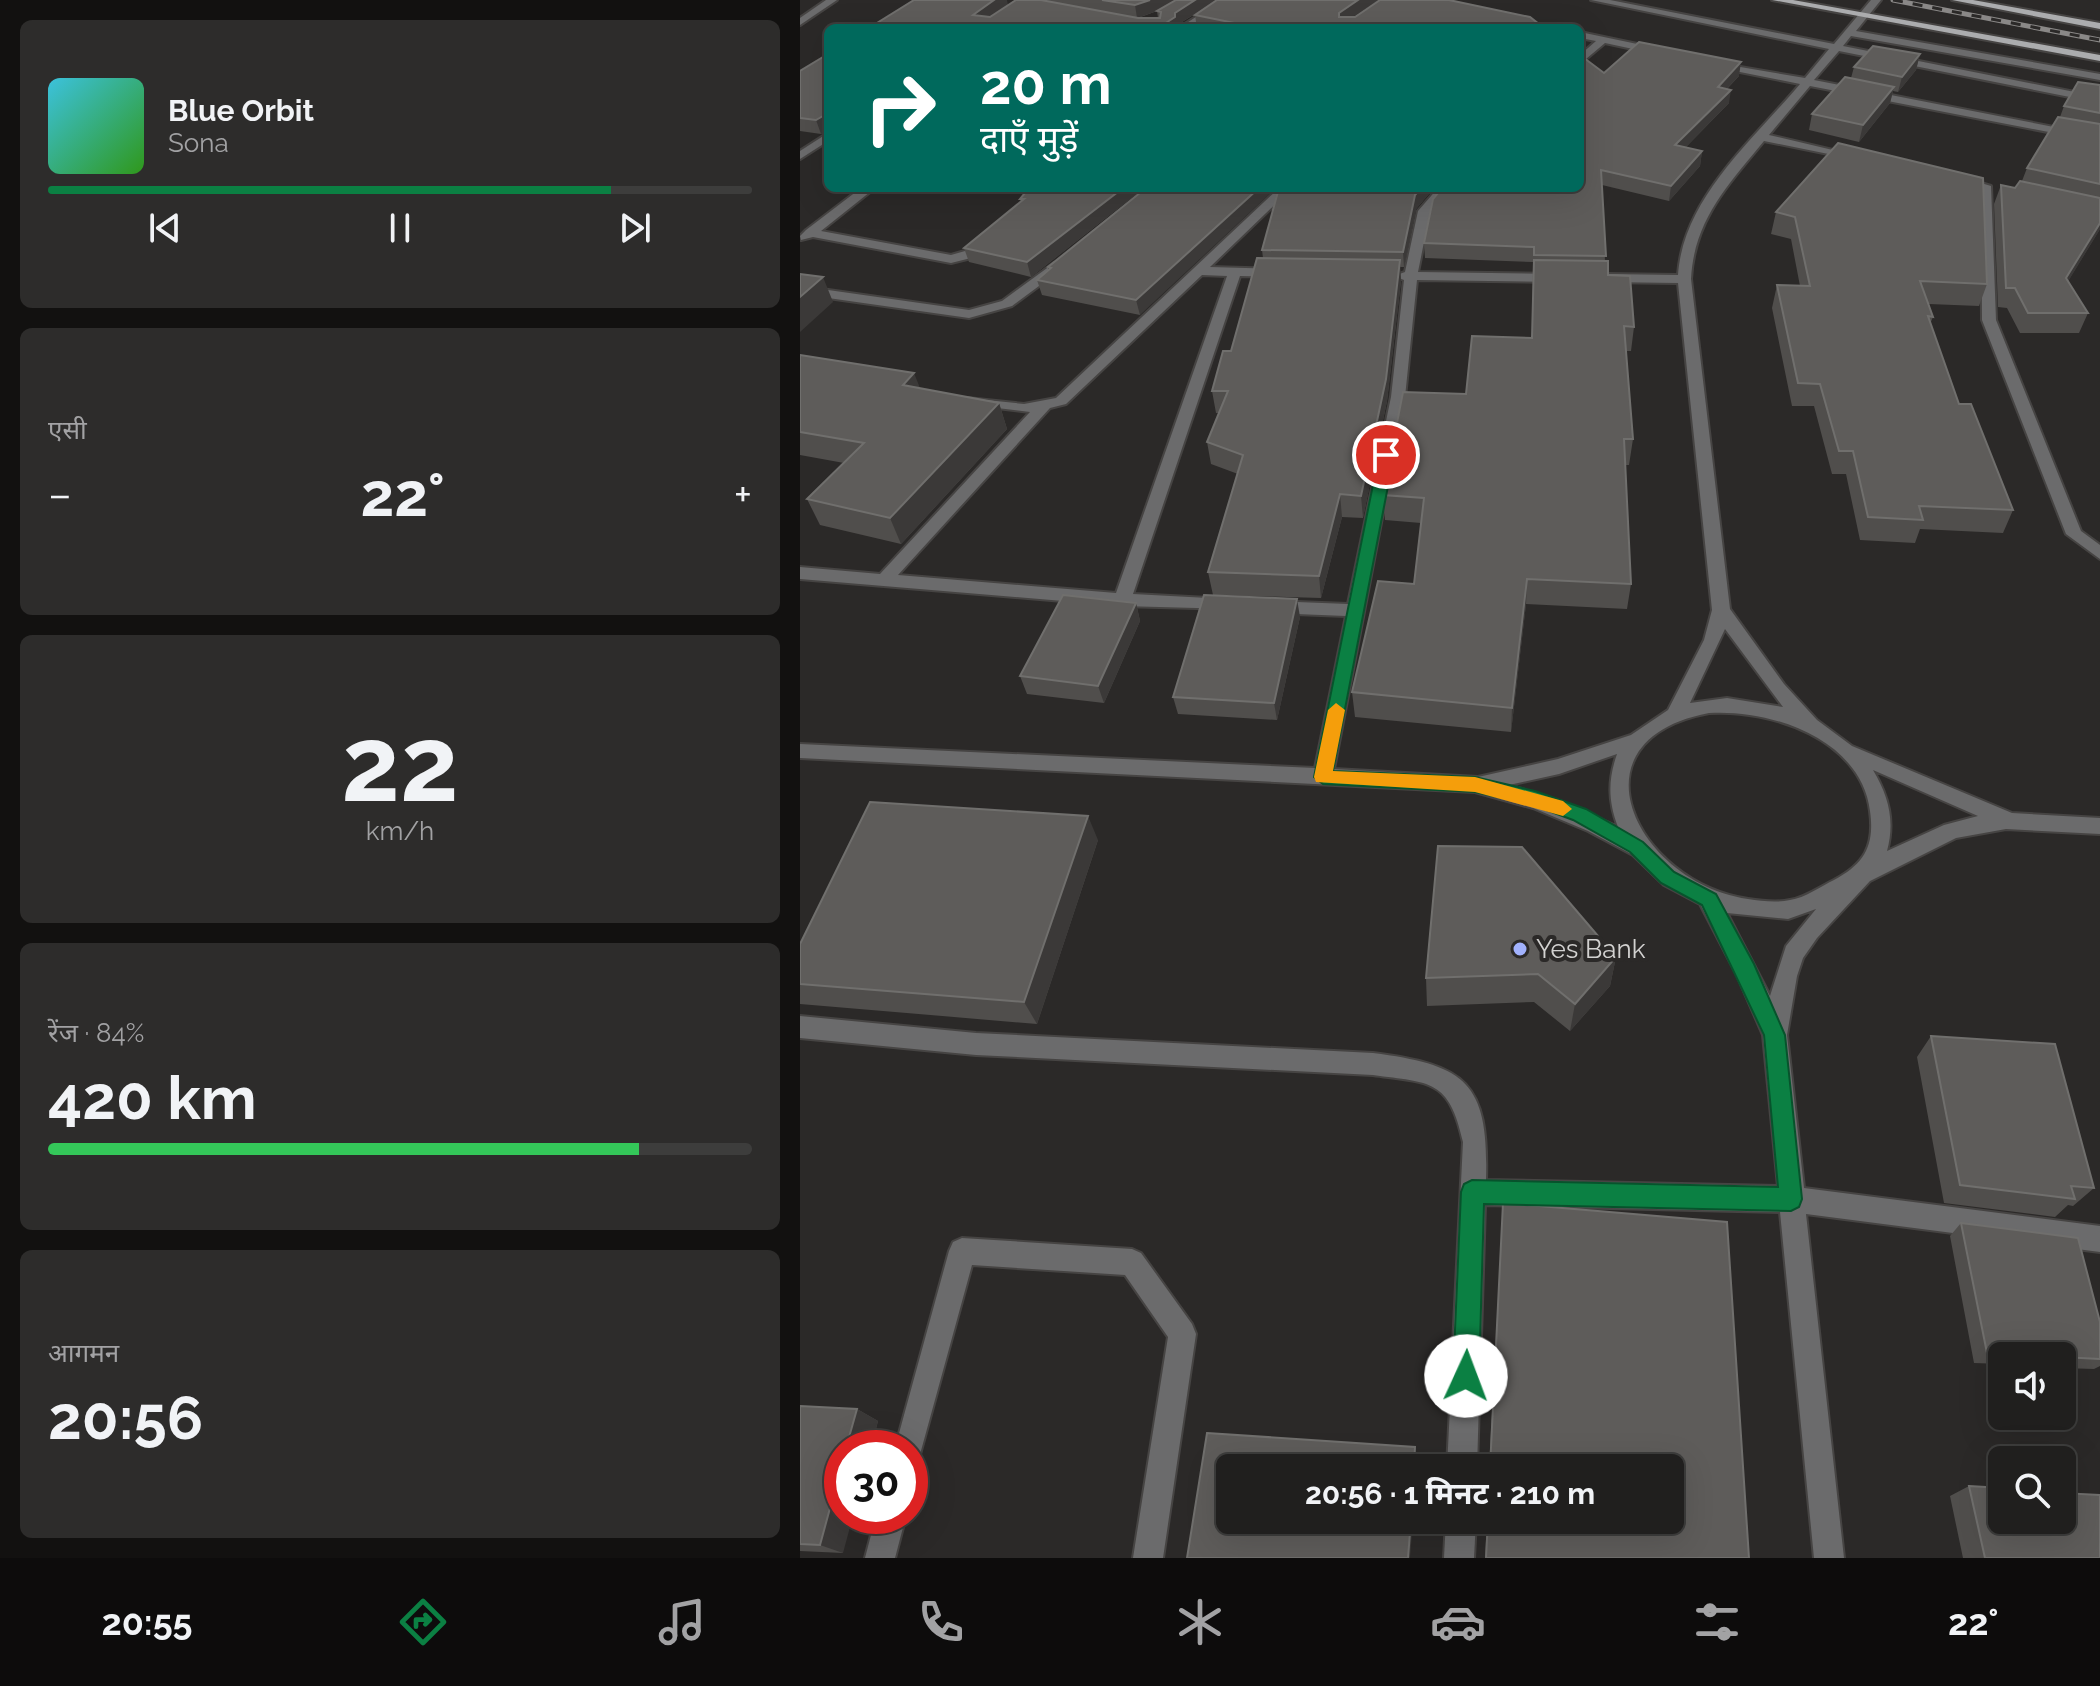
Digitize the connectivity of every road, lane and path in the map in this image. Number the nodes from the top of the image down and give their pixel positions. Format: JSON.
{"nodes":[{"id":1,"x":832,"y":0,"type":"edge"},
{"id":2,"x":1229,"y":0,"type":"edge"},
{"id":3,"x":1596,"y":0,"type":"edge"},
{"id":4,"x":1777,"y":0,"type":"edge"},
{"id":5,"x":1876,"y":0,"type":"edge"},
{"id":6,"x":1957,"y":0,"type":"edge"},
{"id":7,"x":1861,"y":15,"type":"junction"},
{"id":8,"x":800,"y":22,"type":"edge"},
{"id":9,"x":1190,"y":24,"type":"edge"},
{"id":10,"x":2100,"y":26,"type":"edge"},
{"id":11,"x":1847,"y":32,"type":"junction"},
{"id":12,"x":1584,"y":36,"type":"edge"},
{"id":13,"x":1603,"y":40,"type":"junction"},
{"id":14,"x":1833,"y":49,"type":"junction"},
{"id":15,"x":1677,"y":55,"type":"edge"},
{"id":16,"x":1584,"y":57,"type":"edge"},
{"id":17,"x":2100,"y":58,"type":"edge"},
{"id":18,"x":1706,"y":62,"type":"edge"},
{"id":19,"x":2100,"y":77,"type":"edge"},
{"id":20,"x":1805,"y":83,"type":"junction"},
{"id":21,"x":2100,"y":100,"type":"edge"},
{"id":22,"x":1760,"y":137,"type":"junction"},
{"id":23,"x":824,"y":139,"type":"edge"},
{"id":24,"x":2100,"y":139,"type":"edge"},
{"id":25,"x":800,"y":156,"type":"edge"},
{"id":26,"x":1867,"y":161,"type":"edge"},
{"id":27,"x":1985,"y":186,"type":"edge"},
{"id":28,"x":864,"y":192,"type":"edge"},
{"id":29,"x":1282,"y":192,"type":"edge"},
{"id":30,"x":1441,"y":192,"type":"edge"},
{"id":31,"x":993,"y":232,"type":"edge"},
{"id":32,"x":805,"y":237,"type":"edge"},
{"id":33,"x":1071,"y":256,"type":"edge"},
{"id":34,"x":1201,"y":271,"type":"junction"},
{"id":35,"x":1235,"y":272,"type":"junction"},
{"id":36,"x":1295,"y":273,"type":"edge"},
{"id":37,"x":1382,"y":275,"type":"edge"},
{"id":38,"x":1411,"y":276,"type":"junction"},
{"id":39,"x":1578,"y":278,"type":"edge"},
{"id":40,"x":1593,"y":278,"type":"edge"},
{"id":41,"x":1684,"y":279,"type":"junction"},
{"id":42,"x":800,"y":290,"type":"edge"},
{"id":43,"x":949,"y":397,"type":"edge"},
{"id":44,"x":1043,"y":407,"type":"junction"},
{"id":45,"x":2100,"y":553,"type":"edge"},
{"id":46,"x":800,"y":573,"type":"edge"},
{"id":47,"x":885,"y":579,"type":"junction"},
{"id":48,"x":1122,"y":600,"type":"junction"},
{"id":49,"x":1356,"y":610,"type":"junction"},
{"id":50,"x":1721,"y":610,"type":"junction"},
{"id":51,"x":1675,"y":714,"type":"junction"},
{"id":52,"x":1811,"y":725,"type":"junction"},
{"id":53,"x":1637,"y":740,"type":"junction"},
{"id":54,"x":800,"y":751,"type":"edge"},
{"id":55,"x":1847,"y":751,"type":"junction"},
{"id":56,"x":1323,"y":777,"type":"junction"},
{"id":57,"x":1475,"y":784,"type":"junction"},
{"id":58,"x":2006,"y":819,"type":"junction"},
{"id":59,"x":2100,"y":826,"type":"edge"},
{"id":60,"x":1636,"y":847,"type":"junction"},
{"id":61,"x":1857,"y":880,"type":"junction"},
{"id":62,"x":1709,"y":900,"type":"junction"},
{"id":63,"x":802,"y":1031,"type":"edge"},
{"id":64,"x":1775,"y":1035,"type":"junction"},
{"id":65,"x":1472,"y":1192,"type":"junction"},
{"id":66,"x":1791,"y":1199,"type":"junction"},
{"id":67,"x":2100,"y":1239,"type":"edge"},
{"id":68,"x":914,"y":1430,"type":"edge"},
{"id":69,"x":1463,"y":1454,"type":"edge"},
{"id":70,"x":886,"y":1534,"type":"edge"},
{"id":71,"x":1460,"y":1534,"type":"edge"},
{"id":72,"x":880,"y":1558,"type":"edge"},
{"id":73,"x":1148,"y":1558,"type":"edge"},
{"id":74,"x":1459,"y":1558,"type":"edge"},
{"id":75,"x":1829,"y":1558,"type":"edge"}],
"edges":[{"from":1,"to":8,"type":"street"},
{"from":2,"to":9,"type":"street"},
{"from":3,"to":14,"type":"street"},
{"from":4,"to":7,"type":"main road"},
{"from":5,"to":7,"type":"street"},
{"from":6,"to":10,"type":"main road"},
{"from":7,"to":11,"type":"street"},
{"from":7,"to":17,"type":"main road"},
{"from":11,"to":14,"type":"street"},
{"from":11,"to":19,"type":"street"},
{"from":12,"to":13,"type":"street"},
{"from":13,"to":15,"type":"street"},
{"from":13,"to":16,"type":"street"},
{"from":14,"to":20,"type":"street"},
{"from":14,"to":21,"type":"street"},
{"from":18,"to":20,"type":"street"},
{"from":20,"to":22,"type":"street"},
{"from":20,"to":24,"type":"street"},
{"from":22,"to":26,"type":"street"},
{"from":22,"to":41,"type":"street"},
{"from":23,"to":25,"type":"street"},
{"from":27,"to":45,"type":"street"},
{"from":28,"to":32,"type":"street"},
{"from":29,"to":34,"type":"street"},
{"from":30,"to":38,"type":"street"},
{"from":31,"to":32,"type":"street"},
{"from":33,"to":42,"type":"street"},
{"from":34,"to":35,"type":"street"},
{"from":34,"to":44,"type":"street"},
{"from":35,"to":36,"type":"street"},
{"from":35,"to":48,"type":"street"},
{"from":37,"to":38,"type":"street"},
{"from":38,"to":39,"type":"street"},
{"from":38,"to":49,"type":"street"},
{"from":40,"to":41,"type":"street"},
{"from":41,"to":50,"type":"street"},
{"from":43,"to":44,"type":"street"},
{"from":44,"to":47,"type":"street"},
{"from":46,"to":47,"type":"street"},
{"from":47,"to":48,"type":"street"},
{"from":48,"to":49,"type":"street"},
{"from":49,"to":56,"type":"street"},
{"from":50,"to":51,"type":"street"},
{"from":50,"to":52,"type":"street"},
{"from":51,"to":52,"type":"street"},
{"from":51,"to":53,"type":"street"},
{"from":52,"to":55,"type":"street"},
{"from":53,"to":57,"type":"street"},
{"from":53,"to":60,"type":"street"},
{"from":54,"to":56,"type":"street"},
{"from":55,"to":58,"type":"street"},
{"from":55,"to":61,"type":"street"},
{"from":56,"to":57,"type":"street"},
{"from":57,"to":60,"type":"street"},
{"from":58,"to":59,"type":"street"},
{"from":58,"to":61,"type":"street"},
{"from":60,"to":62,"type":"street"},
{"from":61,"to":62,"type":"street"},
{"from":61,"to":64,"type":"street"},
{"from":62,"to":64,"type":"street"},
{"from":63,"to":65,"type":"street"},
{"from":64,"to":66,"type":"street"},
{"from":65,"to":66,"type":"street"},
{"from":65,"to":69,"type":"street"},
{"from":66,"to":67,"type":"street"},
{"from":66,"to":75,"type":"street"},
{"from":68,"to":73,"type":"street"},
{"from":70,"to":72,"type":"street"},
{"from":71,"to":74,"type":"street"}]}
